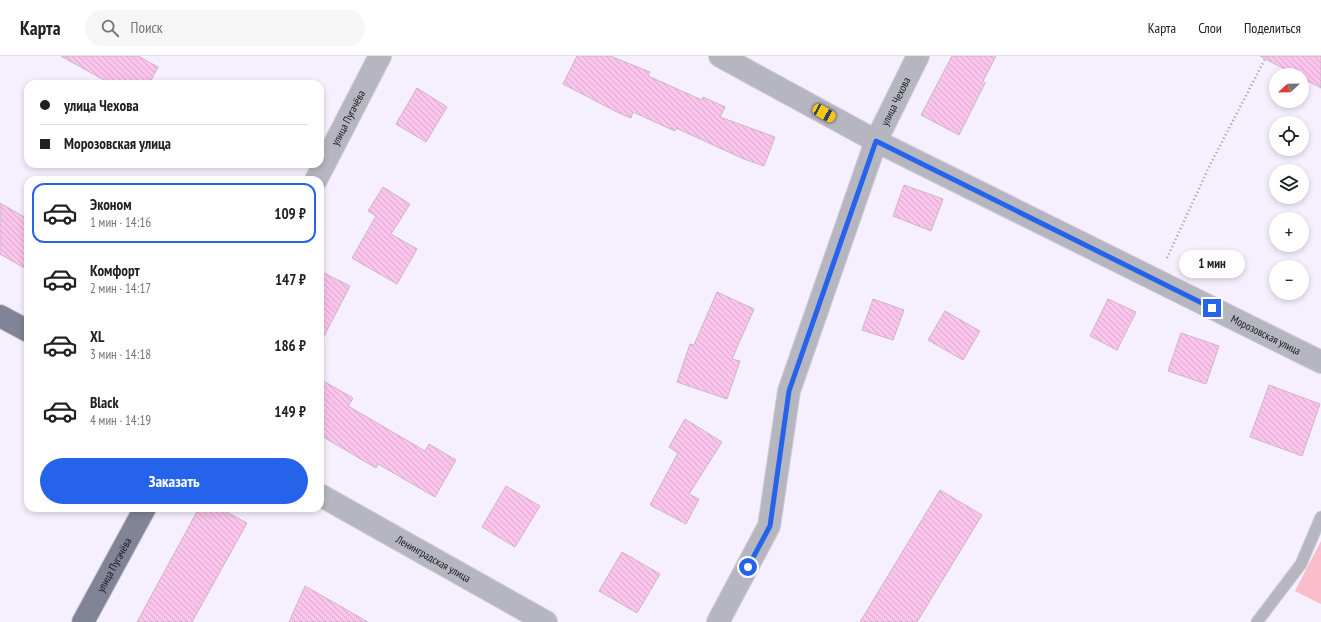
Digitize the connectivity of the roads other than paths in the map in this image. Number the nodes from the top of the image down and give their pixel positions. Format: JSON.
{"nodes":[{"id":1,"x":380,"y":56,"type":"edge"},
{"id":2,"x":720,"y":56,"type":"edge"},
{"id":3,"x":918,"y":56,"type":"edge"},
{"id":4,"x":876,"y":141,"type":"junction"},
{"id":5,"x":324,"y":164,"type":"edge"},
{"id":6,"x":0,"y":316,"type":"edge"},
{"id":7,"x":24,"y":329,"type":"edge"},
{"id":8,"x":1321,"y":362,"type":"edge"},
{"id":9,"x":324,"y":496,"type":"edge"},
{"id":10,"x":144,"y":512,"type":"edge"},
{"id":11,"x":1321,"y":517,"type":"edge"},
{"id":12,"x":83,"y":622,"type":"edge"},
{"id":13,"x":546,"y":622,"type":"edge"},
{"id":14,"x":718,"y":622,"type":"edge"},
{"id":15,"x":1257,"y":622,"type":"edge"}],
"edges":[{"from":1,"to":5,"type":"street","name":"улица Пугачёва"},
{"from":2,"to":4,"type":"street","name":"Морозовская улица"},
{"from":3,"to":4,"type":"street","name":"улица Чехова"},
{"from":4,"to":8,"type":"street","name":"Морозовская улица"},
{"from":4,"to":14,"type":"street","name":"улица Чехова"},
{"from":6,"to":7,"type":"main road"},
{"from":9,"to":13,"type":"street","name":"Ленинградская улица"},
{"from":10,"to":12,"type":"main road","name":"улица Пугачёва"},
{"from":11,"to":15,"type":"lane"}]}
